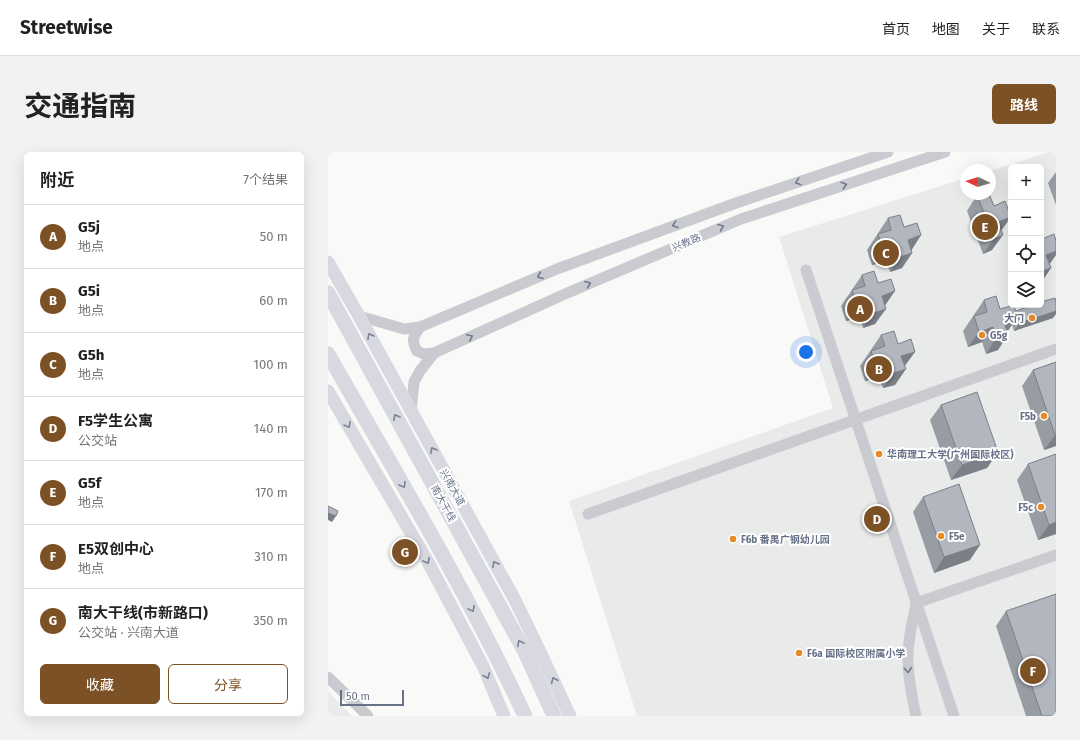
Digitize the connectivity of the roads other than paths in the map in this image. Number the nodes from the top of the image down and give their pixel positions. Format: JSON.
{"nodes":[{"id":1,"x":888,"y":152,"type":"edge"},
{"id":2,"x":945,"y":152,"type":"edge"},
{"id":3,"x":328,"y":262,"type":"edge"},
{"id":4,"x":806,"y":270,"type":"dead end"},
{"id":5,"x":328,"y":293,"type":"edge"},
{"id":6,"x":359,"y":316,"type":"junction"},
{"id":7,"x":420,"y":327,"type":"junction"},
{"id":8,"x":1056,"y":350,"type":"edge"},
{"id":9,"x":434,"y":353,"type":"junction"},
{"id":10,"x":328,"y":354,"type":"edge"},
{"id":11,"x":328,"y":391,"type":"edge"},
{"id":12,"x":411,"y":411,"type":"junction"},
{"id":13,"x":856,"y":419,"type":"junction"},
{"id":14,"x":588,"y":514,"type":"dead end"},
{"id":15,"x":1056,"y":555,"type":"edge"},
{"id":16,"x":916,"y":603,"type":"junction"},
{"id":17,"x":504,"y":670,"type":"junction"},
{"id":18,"x":328,"y":677,"type":"edge"},
{"id":19,"x":914,"y":715,"type":"edge"},
{"id":20,"x":368,"y":716,"type":"edge"},
{"id":21,"x":504,"y":716,"type":"edge"},
{"id":22,"x":518,"y":716,"type":"edge"},
{"id":23,"x":524,"y":716,"type":"edge"},
{"id":24,"x":554,"y":716,"type":"edge"},
{"id":25,"x":570,"y":716,"type":"edge"},
{"id":26,"x":954,"y":716,"type":"edge"}],
"edges":[{"from":1,"to":7,"type":"street","name":"兴教路","one_way":true},
{"from":9,"to":2,"type":"street","name":"兴教路","one_way":true},
{"from":3,"to":6,"type":"main road","name":"兴南大道"},
{"from":4,"to":13,"type":"street"},
{"from":24,"to":5,"type":"highway","name":"南大干线","one_way":true},
{"from":6,"to":7,"type":"street"},
{"from":12,"to":6,"type":"main road","name":"兴南大道","one_way":true},
{"from":7,"to":9,"type":"street"},
{"from":8,"to":13,"type":"street"},
{"from":9,"to":12,"type":"street"},
{"from":10,"to":17,"type":"highway","one_way":true},
{"from":11,"to":21,"type":"main road","one_way":true},
{"from":25,"to":12,"type":"main road","name":"兴南大道","one_way":true},
{"from":13,"to":14,"type":"street"},
{"from":13,"to":16,"type":"street"},
{"from":15,"to":16,"type":"street"},
{"from":16,"to":19,"type":"street","one_way":true},
{"from":16,"to":26,"type":"street"},
{"from":17,"to":22,"type":"highway"},
{"from":17,"to":23,"type":"highway"},
{"from":18,"to":20,"type":"street"}]}
